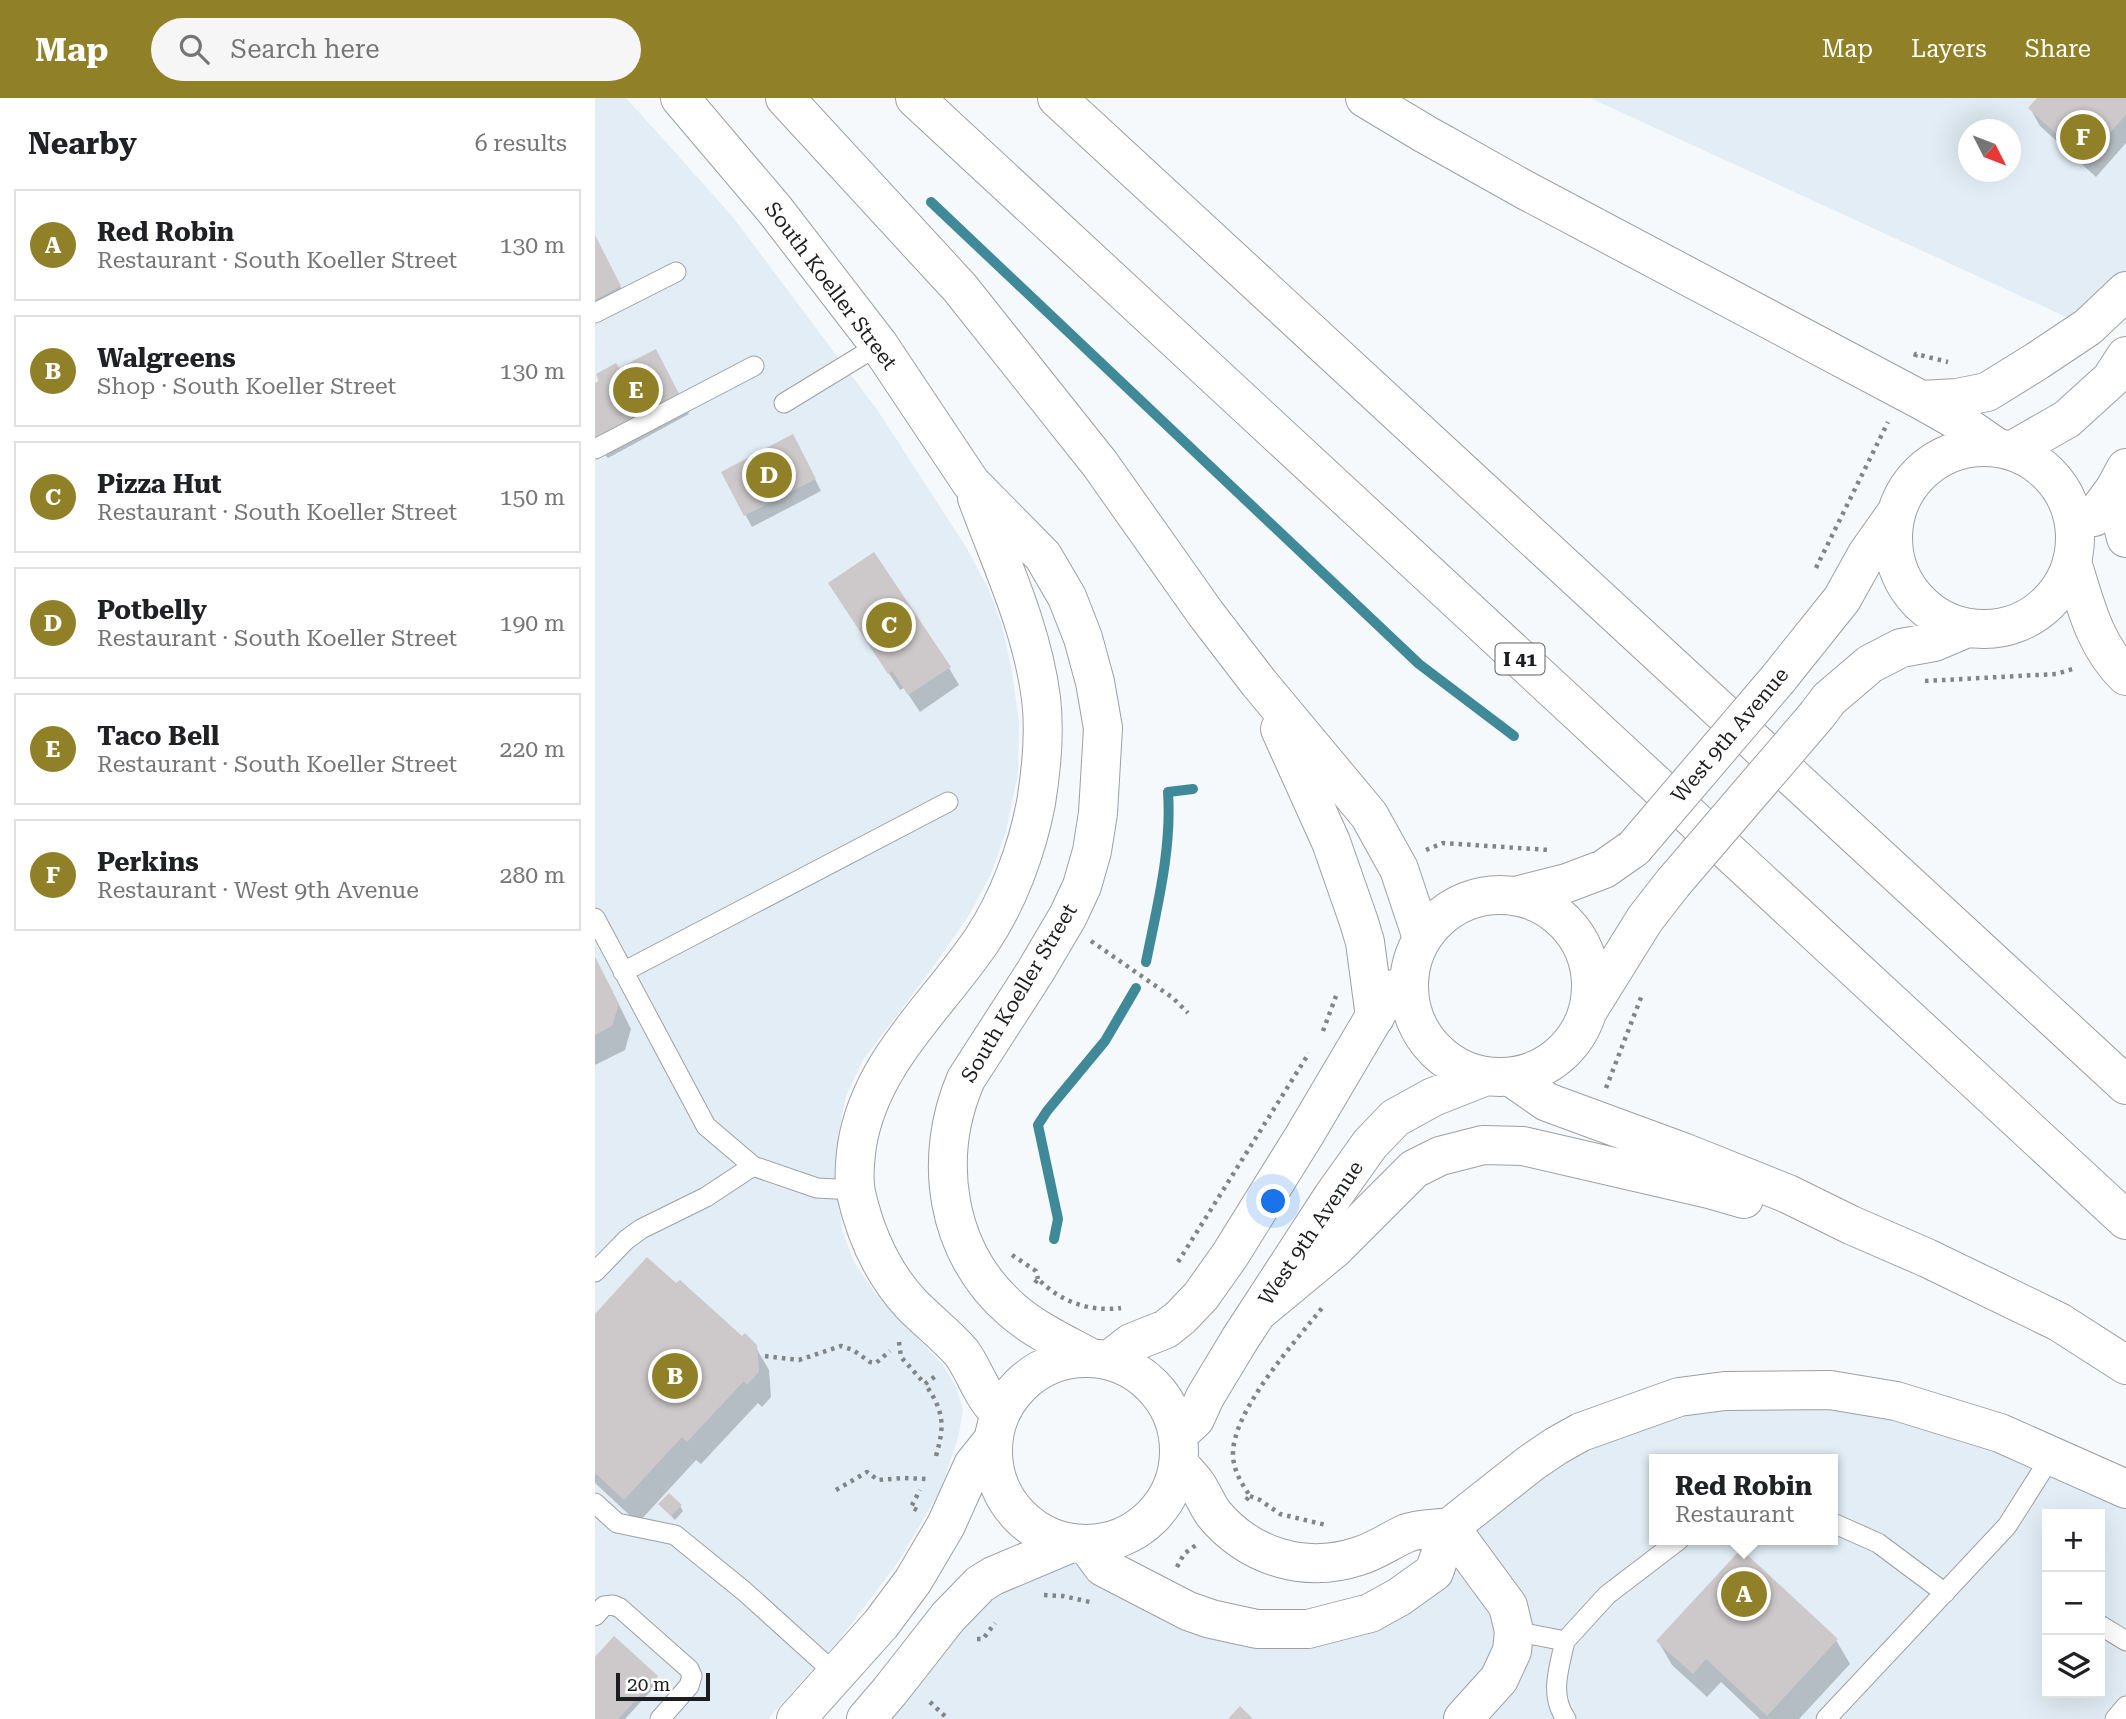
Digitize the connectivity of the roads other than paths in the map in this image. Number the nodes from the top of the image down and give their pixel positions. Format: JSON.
{"nodes":[{"id":1,"x":680,"y":98,"type":"edge"},
{"id":2,"x":785,"y":98,"type":"edge"},
{"id":3,"x":915,"y":98,"type":"edge"},
{"id":4,"x":1057,"y":98,"type":"edge"},
{"id":5,"x":1365,"y":98,"type":"edge"},
{"id":6,"x":676,"y":272,"type":"dead end"},
{"id":7,"x":2126,"y":291,"type":"edge"},
{"id":8,"x":595,"y":313,"type":"edge"},
{"id":9,"x":879,"y":345,"type":"junction"},
{"id":10,"x":2126,"y":356,"type":"edge"},
{"id":11,"x":754,"y":366,"type":"dead end"},
{"id":12,"x":784,"y":403,"type":"dead end"},
{"id":13,"x":1906,"y":407,"type":"junction"},
{"id":14,"x":595,"y":449,"type":"edge"},
{"id":15,"x":2003,"y":449,"type":"junction"},
{"id":16,"x":2120,"y":479,"type":"edge"},
{"id":17,"x":971,"y":483,"type":"junction"},
{"id":18,"x":1896,"y":513,"type":"junction"},
{"id":19,"x":2126,"y":538,"type":"edge"},
{"id":20,"x":2073,"y":553,"type":"junction"},
{"id":21,"x":1967,"y":628,"type":"junction"},
{"id":22,"x":2126,"y":676,"type":"edge"},
{"id":23,"x":1259,"y":683,"type":"junction"},
{"id":24,"x":948,"y":802,"type":"dead end"},
{"id":25,"x":1516,"y":896,"type":"junction"},
{"id":26,"x":595,"y":919,"type":"edge"},
{"id":27,"x":1417,"y":951,"type":"junction"},
{"id":28,"x":623,"y":972,"type":"junction"},
{"id":29,"x":1588,"y":1011,"type":"junction"},
{"id":30,"x":1375,"y":1017,"type":"junction"},
{"id":31,"x":1498,"y":1077,"type":"junction"},
{"id":32,"x":2126,"y":1085,"type":"edge"},
{"id":33,"x":753,"y":1166,"type":"junction"},
{"id":34,"x":855,"y":1190,"type":"junction"},
{"id":35,"x":2126,"y":1220,"type":"edge"},
{"id":36,"x":1851,"y":1225,"type":"junction"},
{"id":37,"x":595,"y":1272,"type":"edge"},
{"id":38,"x":1259,"y":1311,"type":"junction"},
{"id":39,"x":1099,"y":1358,"type":"junction"},
{"id":40,"x":2126,"y":1365,"type":"edge"},
{"id":41,"x":996,"y":1427,"type":"junction"},
{"id":42,"x":1179,"y":1449,"type":"junction"},
{"id":43,"x":2052,"y":1455,"type":"junction"},
{"id":44,"x":2126,"y":1489,"type":"edge"},
{"id":45,"x":595,"y":1503,"type":"edge"},
{"id":46,"x":1838,"y":1525,"type":"edge"},
{"id":47,"x":1450,"y":1527,"type":"junction"},
{"id":48,"x":1078,"y":1545,"type":"junction"},
{"id":49,"x":1672,"y":1545,"type":"edge"},
{"id":50,"x":1945,"y":1592,"type":"junction"},
{"id":51,"x":595,"y":1616,"type":"edge"},
{"id":52,"x":2105,"y":1628,"type":"edge"},
{"id":53,"x":1514,"y":1631,"type":"junction"},
{"id":54,"x":1565,"y":1641,"type":"junction"},
{"id":55,"x":2126,"y":1641,"type":"edge"},
{"id":56,"x":837,"y":1675,"type":"junction"},
{"id":57,"x":2126,"y":1706,"type":"edge"},
{"id":58,"x":660,"y":1719,"type":"edge"},
{"id":59,"x":796,"y":1719,"type":"edge"},
{"id":60,"x":866,"y":1719,"type":"edge"},
{"id":61,"x":1462,"y":1719,"type":"edge"},
{"id":62,"x":1566,"y":1719,"type":"edge"},
{"id":63,"x":1826,"y":1719,"type":"edge"},
{"id":64,"x":2115,"y":1719,"type":"edge"}],
"edges":[{"from":1,"to":9,"type":"main road","name":"South Koeller Street"},
{"from":2,"to":23,"type":"main road"},
{"from":3,"to":35,"type":"main road","number":"I 41"},
{"from":4,"to":32,"type":"main road"},
{"from":5,"to":13,"type":"main road"},
{"from":6,"to":8,"type":"lane"},
{"from":7,"to":13,"type":"main road"},
{"from":9,"to":12,"type":"lane"},
{"from":9,"to":17,"type":"main road","name":"South Koeller Street"},
{"from":10,"to":15,"type":"main road"},
{"from":11,"to":14,"type":"lane"},
{"from":13,"to":15,"type":"main road"},
{"from":15,"to":18,"type":"main road"},
{"from":15,"to":20,"type":"main road"},
{"from":16,"to":19,"type":"main road"},
{"from":16,"to":20,"type":"main road"},
{"from":17,"to":34,"type":"main road","name":"South Koeller Street"},
{"from":17,"to":39,"type":"main road","name":"South Koeller Street"},
{"from":18,"to":21,"type":"main road"},
{"from":18,"to":25,"type":"main road","name":"West 9th Avenue","bridge":true},
{"from":20,"to":21,"type":"main road"},
{"from":20,"to":22,"type":"main road"},
{"from":21,"to":29,"type":"main road","bridge":true},
{"from":23,"to":27,"type":"main road"},
{"from":23,"to":30,"type":"main road"},
{"from":24,"to":28,"type":"lane"},
{"from":25,"to":27,"type":"main road"},
{"from":25,"to":29,"type":"main road"},
{"from":26,"to":28,"type":"lane"},
{"from":27,"to":30,"type":"main road"},
{"from":27,"to":31,"type":"main road"},
{"from":28,"to":33,"type":"lane"},
{"from":29,"to":31,"type":"main road"},
{"from":30,"to":39,"type":"main road"},
{"from":31,"to":36,"type":"main road"},
{"from":31,"to":38,"type":"main road","name":"West 9th Avenue"},
{"from":33,"to":34,"type":"lane"},
{"from":33,"to":37,"type":"lane"},
{"from":34,"to":41,"type":"main road","name":"South Koeller Street"},
{"from":36,"to":38,"type":"main road"},
{"from":36,"to":40,"type":"main road"},
{"from":38,"to":42,"type":"main road","name":"West 9th Avenue"},
{"from":39,"to":41,"type":"main road"},
{"from":39,"to":42,"type":"main road"},
{"from":41,"to":48,"type":"main road"},
{"from":41,"to":56,"type":"main road"},
{"from":42,"to":47,"type":"main road"},
{"from":42,"to":48,"type":"main road"},
{"from":43,"to":44,"type":"main road"},
{"from":43,"to":47,"type":"main road"},
{"from":43,"to":50,"type":"lane"},
{"from":45,"to":56,"type":"lane"},
{"from":46,"to":50,"type":"lane"},
{"from":47,"to":48,"type":"main road"},
{"from":47,"to":53,"type":"main road"},
{"from":48,"to":60,"type":"main road"},
{"from":49,"to":54,"type":"lane"},
{"from":50,"to":63,"type":"lane"},
{"from":51,"to":58,"type":"lane"},
{"from":52,"to":55,"type":"lane"},
{"from":53,"to":54,"type":"lane"},
{"from":53,"to":61,"type":"main road"},
{"from":54,"to":62,"type":"lane"},
{"from":56,"to":59,"type":"main road"},
{"from":57,"to":64,"type":"lane"}]}
